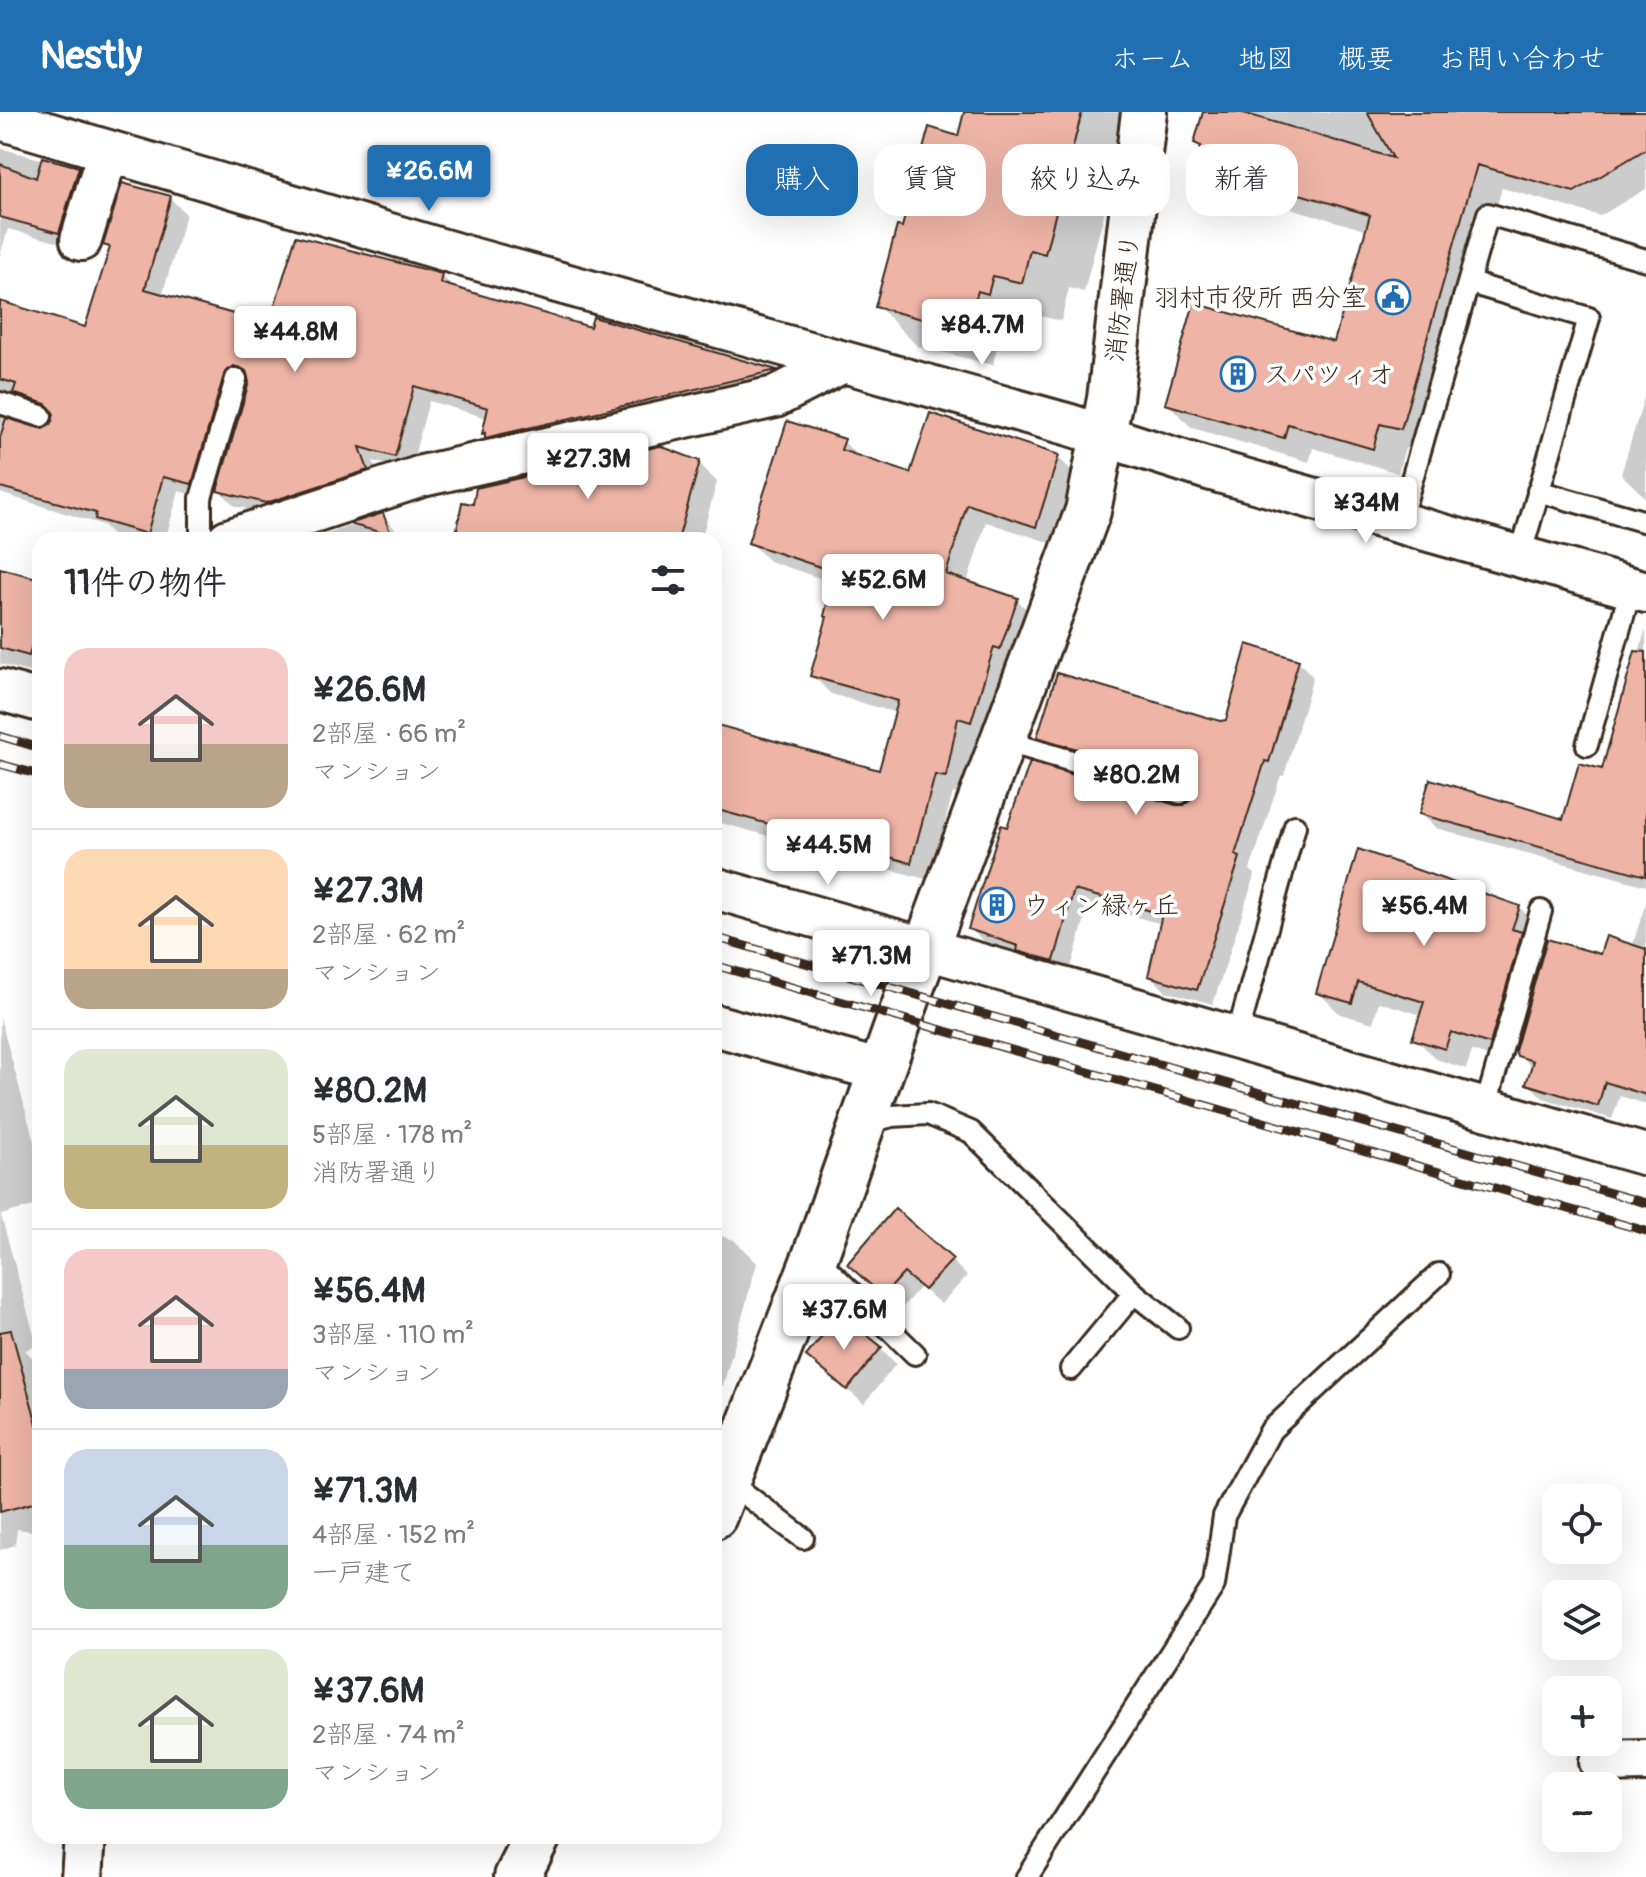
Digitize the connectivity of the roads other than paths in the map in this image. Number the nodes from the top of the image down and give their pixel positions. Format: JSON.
{"nodes":[{"id":1,"x":1144,"y":112,"type":"edge"},
{"id":2,"x":0,"y":119,"type":"edge"},
{"id":3,"x":108,"y":152,"type":"junction"},
{"id":4,"x":81,"y":240,"type":"dead end"},
{"id":5,"x":1646,"y":260,"type":"edge"},
{"id":6,"x":1470,"y":283,"type":"junction"},
{"id":7,"x":841,"y":363,"type":"junction"},
{"id":8,"x":236,"y":379,"type":"dead end"},
{"id":9,"x":0,"y":403,"type":"edge"},
{"id":10,"x":41,"y":416,"type":"dead end"},
{"id":11,"x":1105,"y":436,"type":"junction"},
{"id":12,"x":1538,"y":491,"type":"junction"},
{"id":13,"x":1400,"y":521,"type":"junction"},
{"id":14,"x":1646,"y":522,"type":"edge"},
{"id":15,"x":201,"y":532,"type":"edge"},
{"id":16,"x":252,"y":532,"type":"edge"},
{"id":17,"x":1520,"y":556,"type":"junction"},
{"id":18,"x":1639,"y":590,"type":"edge"},
{"id":19,"x":0,"y":690,"type":"edge"},
{"id":20,"x":32,"y":699,"type":"edge"},
{"id":21,"x":1004,"y":741,"type":"junction"},
{"id":22,"x":1587,"y":745,"type":"dead end"},
{"id":23,"x":1180,"y":793,"type":"dead end"},
{"id":24,"x":1295,"y":826,"type":"dead end"},
{"id":25,"x":722,"y":890,"type":"edge"},
{"id":26,"x":1541,"y":911,"type":"dead end"},
{"id":27,"x":925,"y":948,"type":"junction"},
{"id":28,"x":722,"y":1027,"type":"edge"},
{"id":29,"x":1237,"y":1037,"type":"junction"},
{"id":30,"x":882,"y":1071,"type":"junction"},
{"id":31,"x":1485,"y":1109,"type":"junction"},
{"id":32,"x":862,"y":1124,"type":"junction"},
{"id":33,"x":1646,"y":1155,"type":"edge"},
{"id":34,"x":815,"y":1257,"type":"junction"},
{"id":35,"x":1439,"y":1274,"type":"dead end"},
{"id":36,"x":1134,"y":1293,"type":"junction"},
{"id":37,"x":1178,"y":1328,"type":"dead end"},
{"id":38,"x":915,"y":1354,"type":"dead end"},
{"id":39,"x":1071,"y":1369,"type":"dead end"},
{"id":40,"x":722,"y":1496,"type":"edge"},
{"id":41,"x":722,"y":1499,"type":"edge"},
{"id":42,"x":803,"y":1538,"type":"dead end"},
{"id":43,"x":1646,"y":1761,"type":"edge"},
{"id":44,"x":1600,"y":1762,"type":"dead end"},
{"id":45,"x":84,"y":1844,"type":"edge"},
{"id":46,"x":534,"y":1844,"type":"edge"},
{"id":47,"x":82,"y":1877,"type":"edge"},
{"id":48,"x":517,"y":1877,"type":"edge"},
{"id":49,"x":1027,"y":1877,"type":"edge"}],
"edges":[{"from":1,"to":11,"type":"street","name":"消防署通り"},
{"from":2,"to":3,"type":"street"},
{"from":3,"to":4,"type":"street"},
{"from":3,"to":7,"type":"street"},
{"from":5,"to":6,"type":"lane"},
{"from":6,"to":12,"type":"lane"},
{"from":6,"to":13,"type":"lane"},
{"from":7,"to":11,"type":"street"},
{"from":7,"to":16,"type":"street"},
{"from":8,"to":15,"type":"lane"},
{"from":9,"to":10,"type":"lane"},
{"from":11,"to":13,"type":"street"},
{"from":11,"to":21,"type":"street","name":"消防署通り"},
{"from":12,"to":14,"type":"lane"},
{"from":12,"to":17,"type":"lane"},
{"from":13,"to":17,"type":"street"},
{"from":17,"to":18,"type":"street"},
{"from":18,"to":22,"type":"lane"},
{"from":19,"to":20,"type":"street"},
{"from":21,"to":23,"type":"lane"},
{"from":21,"to":27,"type":"street","name":"消防署通り"},
{"from":24,"to":29,"type":"lane"},
{"from":25,"to":27,"type":"street"},
{"from":26,"to":31,"type":"lane"},
{"from":27,"to":29,"type":"street"},
{"from":27,"to":30,"type":"street","name":"消防署通り"},
{"from":28,"to":30,"type":"street"},
{"from":29,"to":31,"type":"street"},
{"from":30,"to":32,"type":"street","name":"消防署通り"},
{"from":31,"to":33,"type":"street"},
{"from":32,"to":34,"type":"street","name":"消防署通り"},
{"from":32,"to":36,"type":"lane"},
{"from":34,"to":38,"type":"lane"},
{"from":34,"to":40,"type":"street","name":"消防署通り"},
{"from":35,"to":49,"type":"lane"},
{"from":36,"to":37,"type":"lane"},
{"from":36,"to":39,"type":"lane"},
{"from":41,"to":42,"type":"lane"},
{"from":43,"to":44,"type":"street"},
{"from":45,"to":47,"type":"street"},
{"from":46,"to":48,"type":"street"}]}
